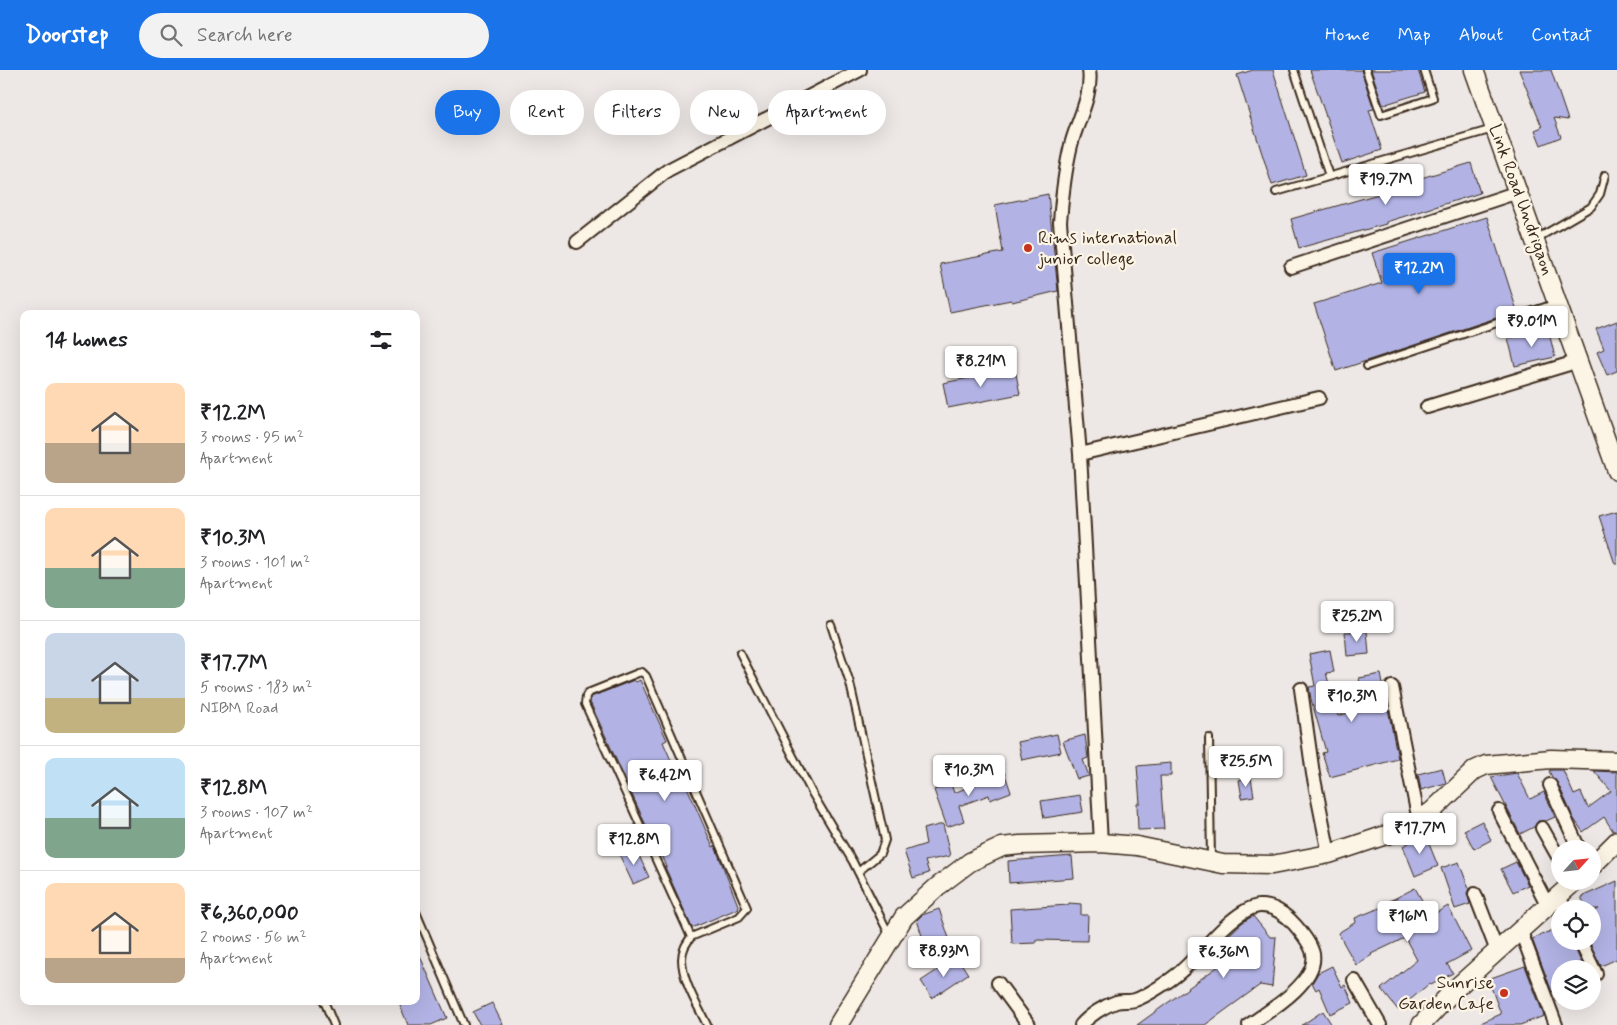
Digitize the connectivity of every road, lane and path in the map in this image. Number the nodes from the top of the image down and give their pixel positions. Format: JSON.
{"nodes":[{"id":1,"x":860,"y":70,"type":"edge"},
{"id":2,"x":1089,"y":70,"type":"edge"},
{"id":3,"x":1294,"y":70,"type":"edge"},
{"id":4,"x":1366,"y":70,"type":"edge"},
{"id":5,"x":1424,"y":70,"type":"edge"},
{"id":6,"x":1474,"y":70,"type":"edge"},
{"id":7,"x":1495,"y":128,"type":"junction"},
{"id":8,"x":1605,"y":175,"type":"dead end"},
{"id":9,"x":1329,"y":176,"type":"junction"},
{"id":10,"x":1276,"y":192,"type":"dead end"},
{"id":11,"x":1518,"y":192,"type":"junction"},
{"id":12,"x":1535,"y":240,"type":"junction"},
{"id":13,"x":577,"y":242,"type":"dead end"},
{"id":14,"x":1291,"y":267,"type":"dead end"},
{"id":15,"x":1558,"y":302,"type":"junction"},
{"id":16,"x":1579,"y":361,"type":"junction"},
{"id":17,"x":1368,"y":366,"type":"dead end"},
{"id":18,"x":1319,"y":398,"type":"dead end"},
{"id":19,"x":1427,"y":407,"type":"dead end"},
{"id":20,"x":1080,"y":454,"type":"junction"},
{"id":21,"x":1617,"y":471,"type":"edge"},
{"id":22,"x":831,"y":625,"type":"dead end"},
{"id":23,"x":740,"y":653,"type":"dead end"},
{"id":24,"x":1392,"y":686,"type":"dead end"},
{"id":25,"x":1301,"y":689,"type":"dead end"},
{"id":26,"x":1209,"y":738,"type":"dead end"},
{"id":27,"x":1617,"y":761,"type":"edge"},
{"id":28,"x":1550,"y":785,"type":"dead end"},
{"id":29,"x":1499,"y":812,"type":"dead end"},
{"id":30,"x":1419,"y":821,"type":"junction"},
{"id":31,"x":1542,"y":828,"type":"dead end"},
{"id":32,"x":1574,"y":840,"type":"edge"},
{"id":33,"x":1617,"y":841,"type":"edge"},
{"id":34,"x":1101,"y":843,"type":"junction"},
{"id":35,"x":1551,"y":844,"type":"edge"},
{"id":36,"x":1329,"y":854,"type":"junction"},
{"id":37,"x":1601,"y":857,"type":"edge"},
{"id":38,"x":1211,"y":862,"type":"junction"},
{"id":39,"x":858,"y":872,"type":"junction"},
{"id":40,"x":1568,"y":890,"type":"edge"},
{"id":41,"x":1475,"y":894,"type":"dead end"},
{"id":42,"x":1556,"y":900,"type":"edge"},
{"id":43,"x":1560,"y":900,"type":"edge"},
{"id":44,"x":1551,"y":908,"type":"edge"},
{"id":45,"x":420,"y":921,"type":"edge"},
{"id":46,"x":1520,"y":929,"type":"junction"},
{"id":47,"x":691,"y":937,"type":"junction"},
{"id":48,"x":890,"y":937,"type":"junction"},
{"id":49,"x":1497,"y":951,"type":"junction"},
{"id":50,"x":1354,"y":980,"type":"dead end"},
{"id":51,"x":998,"y":983,"type":"dead end"},
{"id":52,"x":326,"y":1005,"type":"edge"},
{"id":53,"x":334,"y":1025,"type":"edge"},
{"id":54,"x":464,"y":1025,"type":"edge"},
{"id":55,"x":707,"y":1025,"type":"edge"},
{"id":56,"x":838,"y":1025,"type":"edge"},
{"id":57,"x":1029,"y":1025,"type":"edge"},
{"id":58,"x":1082,"y":1025,"type":"edge"},
{"id":59,"x":1250,"y":1025,"type":"edge"},
{"id":60,"x":1380,"y":1025,"type":"edge"},
{"id":61,"x":1421,"y":1025,"type":"edge"},
{"id":62,"x":1556,"y":1025,"type":"edge"}],
"edges":[{"from":1,"to":13,"type":"street"},
{"from":2,"to":20,"type":"street"},
{"from":3,"to":9,"type":"lane"},
{"from":4,"to":5,"type":"lane"},
{"from":6,"to":7,"type":"street","name":"Link Road Undrigaon"},
{"from":7,"to":9,"type":"lane"},
{"from":7,"to":11,"type":"street","name":"Link Road Undrigaon"},
{"from":8,"to":12,"type":"lane"},
{"from":9,"to":10,"type":"lane"},
{"from":11,"to":12,"type":"street","name":"Link Road Undrigaon"},
{"from":11,"to":14,"type":"street"},
{"from":12,"to":15,"type":"street","name":"Link Road Undrigaon"},
{"from":15,"to":16,"type":"street","name":"Link Road Undrigaon"},
{"from":15,"to":17,"type":"lane"},
{"from":16,"to":19,"type":"street"},
{"from":16,"to":21,"type":"street","name":"Link Road Undrigaon"},
{"from":18,"to":20,"type":"street"},
{"from":20,"to":34,"type":"street"},
{"from":22,"to":39,"type":"lane"},
{"from":23,"to":39,"type":"lane"},
{"from":24,"to":30,"type":"street"},
{"from":25,"to":36,"type":"street"},
{"from":26,"to":38,"type":"lane"},
{"from":27,"to":30,"type":"street"},
{"from":28,"to":32,"type":"street"},
{"from":29,"to":42,"type":"street"},
{"from":30,"to":36,"type":"street"},
{"from":31,"to":35,"type":"street"},
{"from":33,"to":37,"type":"street"},
{"from":34,"to":38,"type":"street"},
{"from":34,"to":48,"type":"street"},
{"from":36,"to":38,"type":"street"},
{"from":39,"to":48,"type":"lane"},
{"from":40,"to":43,"type":"street"},
{"from":41,"to":49,"type":"street"},
{"from":44,"to":46,"type":"street"},
{"from":45,"to":54,"type":"lane"},
{"from":46,"to":49,"type":"street"},
{"from":46,"to":62,"type":"street"},
{"from":47,"to":47,"type":"lane"},
{"from":47,"to":55,"type":"lane"},
{"from":48,"to":56,"type":"street"},
{"from":49,"to":61,"type":"street"},
{"from":50,"to":60,"type":"street"},
{"from":51,"to":57,"type":"street"},
{"from":52,"to":53,"type":"lane"},
{"from":58,"to":59,"type":"street"}]}
